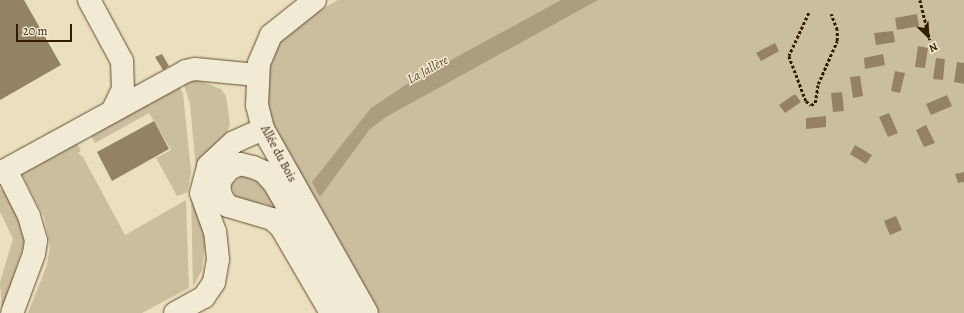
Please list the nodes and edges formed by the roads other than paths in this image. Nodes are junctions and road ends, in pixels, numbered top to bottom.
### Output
1 (89, 0) edge
2 (315, 0) edge
3 (257, 75) junction
4 (112, 112) junction
5 (263, 129) junction
6 (3, 172) edge
7 (12, 313) edge
8 (175, 313) edge
9 (331, 313) edge
10 (349, 313) edge
11 (367, 313) edge

1 - 4 street
2 - 3 street, Allée du Bois
3 - 4 street
3 - 5 street, Allée du Bois
4 - 6 street
5 - 8 street
5 - 11 street, Allée du Bois
6 - 7 street
9 - 10 street

